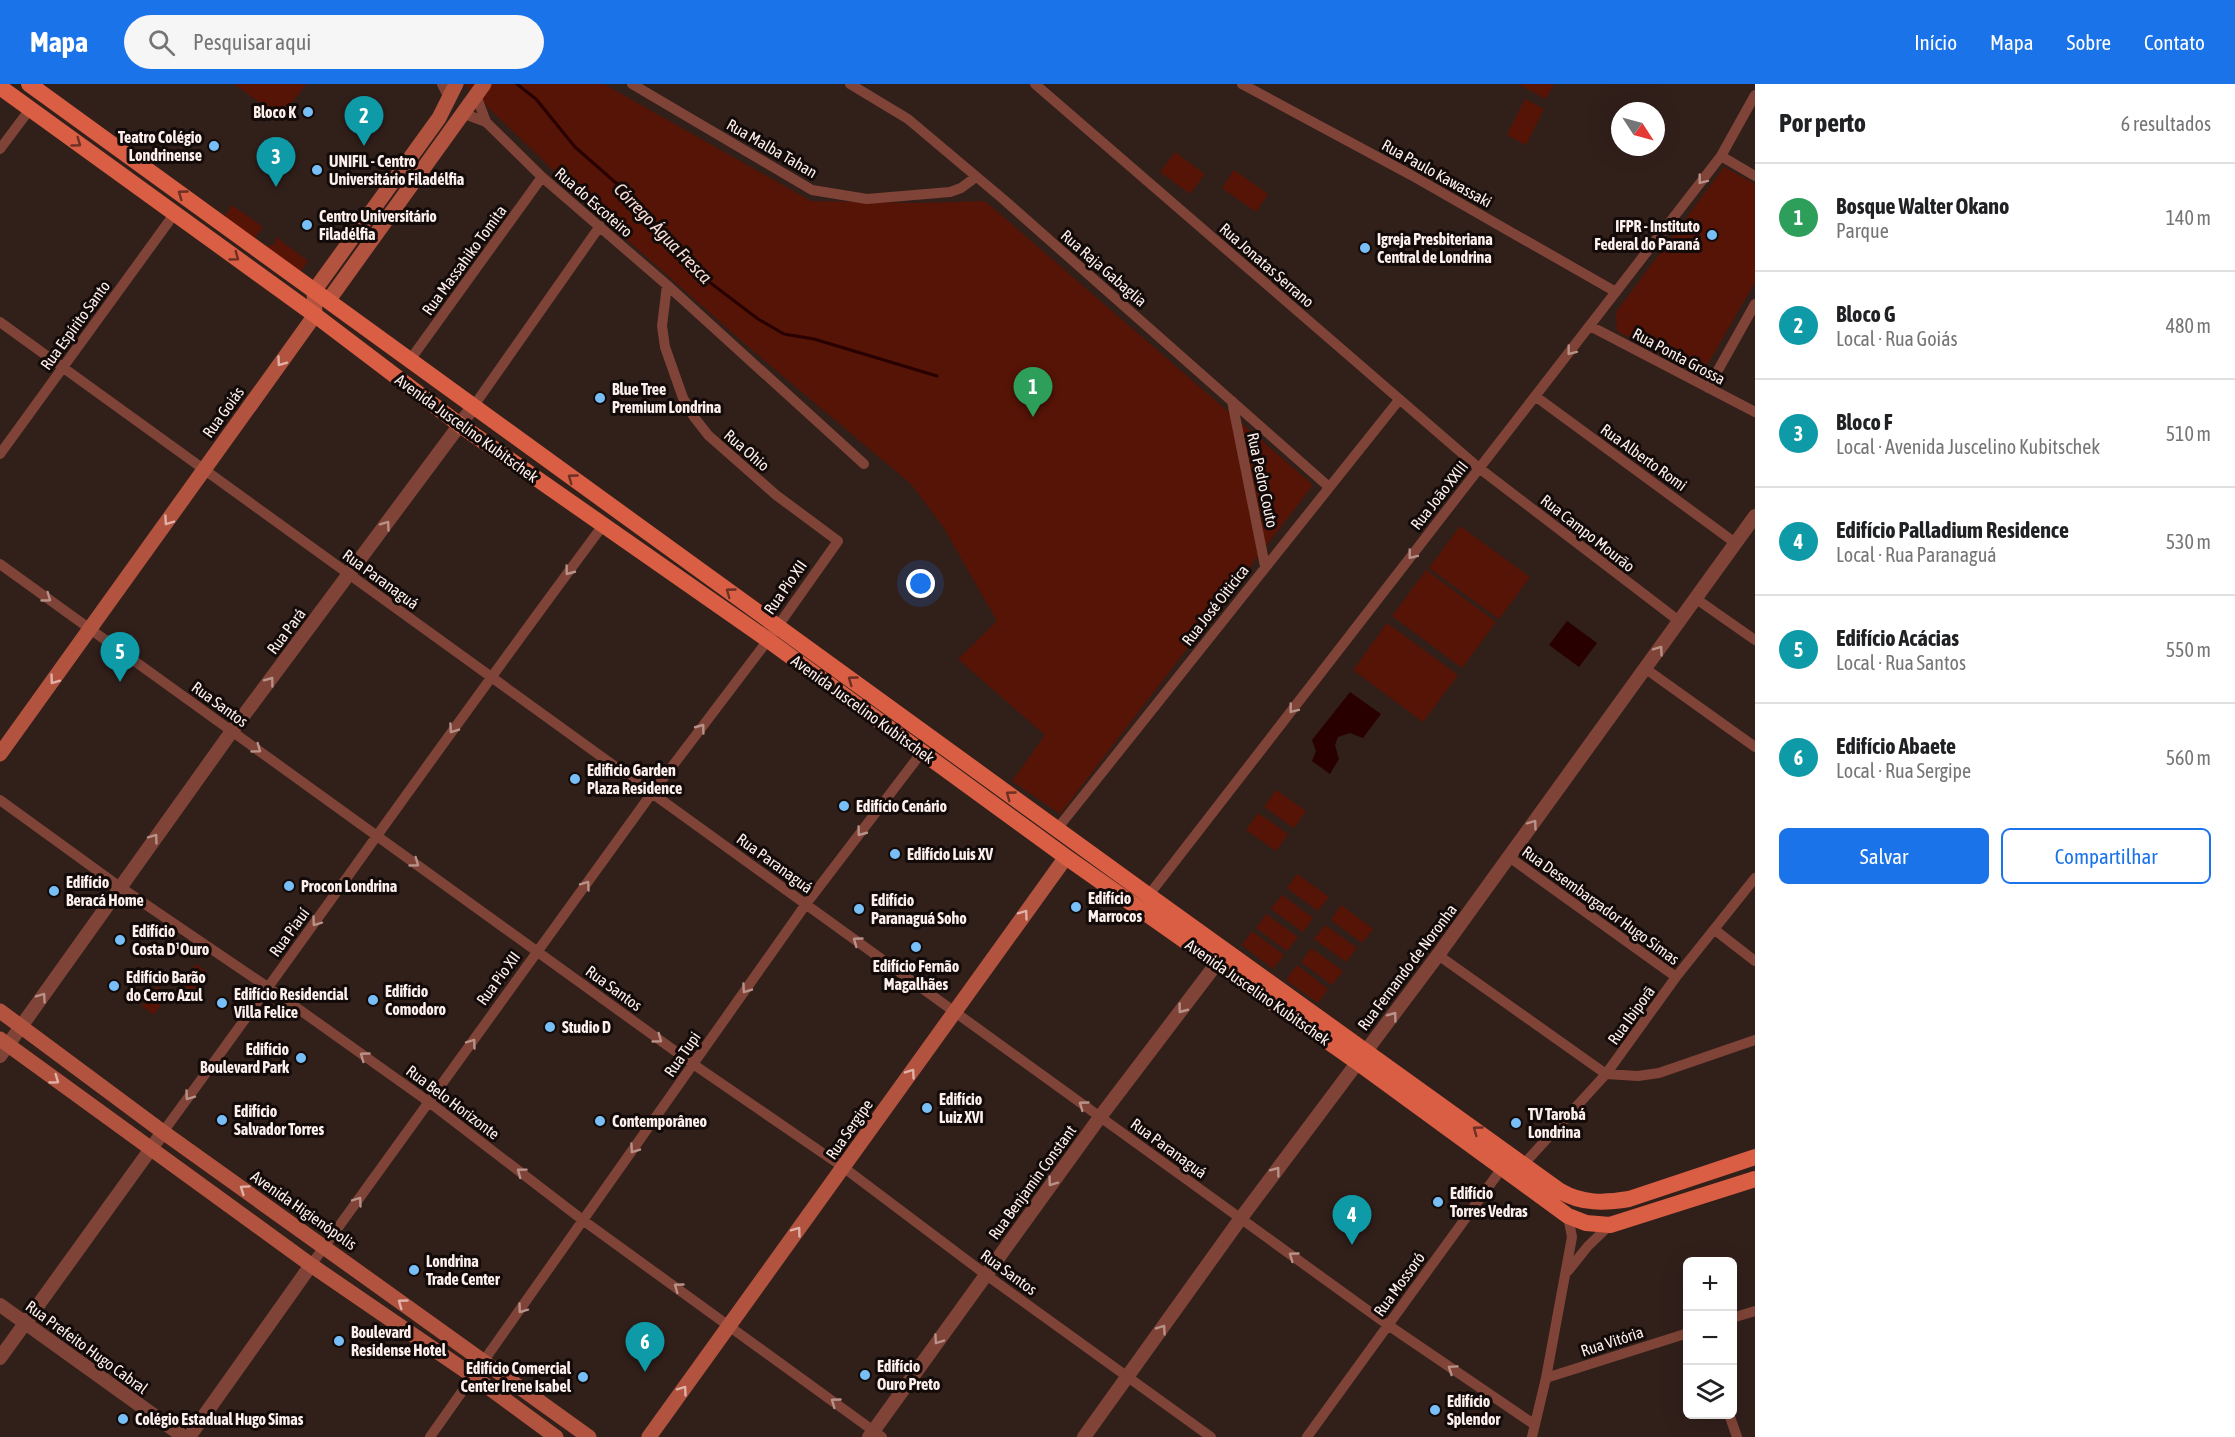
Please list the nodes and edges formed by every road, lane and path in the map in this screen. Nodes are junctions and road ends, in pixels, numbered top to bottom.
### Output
1 (9, 84) edge
2 (632, 84) edge
3 (850, 84) edge
4 (1035, 84) edge
5 (1242, 84) edge
6 (0, 87) edge
7 (40, 87) edge
8 (452, 87) edge
9 (478, 88) edge
10 (1755, 94) edge
11 (30, 109) junction
12 (462, 113) junction
13 (78, 118) junction
14 (439, 118) junction
15 (486, 122) junction
16 (0, 149) edge
17 (1721, 156) junction
18 (1755, 176) edge
19 (542, 177) junction
20 (976, 177) junction
21 (175, 213) junction
22 (600, 226) junction
23 (667, 285) junction
24 (314, 291) junction
25 (1616, 292) junction
26 (328, 301) junction
27 (1755, 304) edge
28 (315, 315) junction
29 (0, 322) edge
30 (1590, 326) junction
31 (410, 360) junction
32 (63, 368) junction
33 (1708, 388) junction
34 (1535, 396) junction
35 (1399, 400) junction
36 (1232, 401) junction
37 (473, 407) junction
38 (1755, 412) edge
39 (460, 425) junction
40 (0, 454) edge
41 (864, 464) dead end
42 (1479, 468) junction
43 (204, 470) junction
44 (1329, 487) junction
45 (1755, 516) edge
46 (604, 524) junction
47 (1750, 531) edge
48 (838, 541) joint
49 (1734, 542) junction
50 (0, 564) edge
51 (1265, 566) junction
52 (702, 572) junction
53 (349, 574) junction
54 (1695, 598) junction
55 (1679, 621) junction
56 (91, 630) junction
57 (772, 633) junction
58 (1755, 640) edge
59 (1646, 669) junction
60 (490, 676) junction
61 (232, 731) junction
62 (1755, 747) edge
63 (922, 752) junction
64 (0, 754) edge
65 (652, 793) junction
66 (0, 800) edge
67 (1062, 833) junction
68 (377, 836) junction
69 (1066, 857) junction
70 (1509, 857) junction
71 (1755, 878) edge
72 (120, 887) junction
73 (1144, 902) junction
74 (806, 904) junction
75 (1715, 930) junction
76 (538, 952) junction
77 (1438, 955) junction
78 (1222, 956) junction
79 (1755, 961) edge
80 (1676, 978) junction
81 (269, 988) junction
82 (0, 1011) edge
83 (954, 1011) junction
84 (22, 1026) junction
85 (1755, 1040) edge
86 (3, 1047) edge
87 (1361, 1056) junction
88 (693, 1064) junction
89 (1606, 1074) junction
90 (429, 1102) junction
91 (1100, 1117) junction
92 (163, 1132) junction
93 (151, 1149) junction
94 (1755, 1157) edge
95 (1524, 1164) junction
96 (843, 1167) junction
97 (1502, 1168) junction
98 (1755, 1179) edge
99 (1524, 1184) junction
100 (1568, 1216) junction
101 (1241, 1218) junction
102 (585, 1221) junction
103 (1610, 1225) junction
104 (324, 1247) junction
105 (311, 1265) junction
106 (985, 1274) junction
107 (1566, 1274) junction
108 (0, 1305) edge
109 (1755, 1311) edge
110 (1737, 1316) edge
111 (25, 1323) junction
112 (730, 1325) junction
113 (1388, 1325) junction
114 (1683, 1335) edge
115 (0, 1358) edge
116 (484, 1361) junction
117 (473, 1376) junction
118 (1128, 1377) junction
119 (1546, 1378) junction
120 (1731, 1419) edge
121 (1535, 1425) junction
122 (875, 1435) edge
123 (186, 1437) edge
124 (430, 1437) edge
125 (556, 1437) edge
126 (589, 1437) edge
127 (649, 1437) edge
128 (1084, 1437) edge
129 (1211, 1437) edge
130 (1307, 1437) edge
131 (1532, 1437) edge
132 (1737, 1437) edge

1 - 7 main road
2 - 20 street, Rua Malba Tahan
3 - 20 street, Rua Raja Gabaglia
4 - 35 street, Rua Jonatas Serrano
5 - 25 street, Rua Paulo Kawassaki
6 - 11 main road, Avenida Juscelino Kubitschek
7 - 13 main road, Avenida Juscelino Kubitschek
8 - 9 main road
8 - 14 main road
9 - 12 main road
9 - 15 street
10 - 17 street, Rua João XXIII
11 - 13 main road
11 - 16 street
11 -> 21 main road, Avenida Juscelino Kubitschek
12 - 14 main road
12 - 15 street, Rua do Escoteiro
12 - 26 main road
24 -> 13 main road, Avenida Juscelino Kubitschek
14 - 24 main road
15 - 19 street, Rua do Escoteiro
17 - 18 street
17 -> 25 street, Rua João XXIII
19 - 22 street, Rua do Escoteiro
19 - 31 street, Rua Massahiko Tomita
20 - 36 street, Rua Raja Gabaglia
21 -> 28 main road, Avenida Juscelino Kubitschek
21 - 32 street, Rua Espírito Santo
22 - 23 street, Rua do Escoteiro
22 - 37 street, Rua Pará
23 - 41 street, Rua do Escoteiro
23 - 48 street, Rua Ohio
24 - 26 main road, Avenida Juscelino Kubitschek
24 - 28 main road
25 - 30 street, Rua João XXIII
26 - 31 main road, Avenida Juscelino Kubitschek
27 - 33 street
28 - 39 main road, Avenida Juscelino Kubitschek
28 -> 43 main road, Rua Goiás
29 - 32 street, Rua Paranaguá
30 - 33 street, Rua Ponta Grossa
30 -> 34 street, Rua João XXIII
31 - 37 main road, Avenida Juscelino Kubitschek
32 - 40 street, Rua Espírito Santo
32 - 43 street, Rua Paranaguá
33 - 38 street, Rua Ponta Grossa
34 - 42 street, Rua João XXIII
34 - 49 street, Rua Alberto Romi
35 - 42 street, Rua Jonatas Serrano
35 - 44 street, Rua José Oiticica
36 - 44 street, Rua Raja Gabaglia
36 - 51 street, Rua Pedro Couto
37 - 39 street, Rua Pará
52 -> 37 main road, Avenida Juscelino Kubitschek
39 - 46 main road, Avenida Juscelino Kubitschek
53 -> 39 street, Rua Pará
42 - 55 street, Rua Campo Mourão
42 -> 73 street, Rua João XXIII
43 - 53 street, Rua Paranaguá
43 -> 56 main road, Rua Goiás
44 - 51 street, Rua José Oiticica
45 - 47 street, Rua Fernando de Noronha
46 - 52 main road
46 - 57 main road, Avenida Juscelino Kubitschek
46 -> 60 street, Rua Piauí
47 - 49 street, Rua Fernando de Noronha
48 - 57 street, Rua Pio XII
49 - 54 street, Rua Fernando de Noronha
50 -> 56 street, Rua Santos
51 - 67 street, Rua José Oiticica
57 -> 52 main road, Avenida Juscelino Kubitschek
53 - 60 street, Rua Paranaguá
61 -> 53 street, Rua Pará
54 - 55 street, Rua Fernando de Noronha
54 - 58 street
59 -> 55 street, Rua Fernando de Noronha
56 - 61 street, Rua Santos
56 -> 64 main road, Rua Goiás
57 - 63 main road, Avenida Juscelino Kubitschek
65 -> 57 street, Rua Pio XII
67 -> 57 main road, Avenida Juscelino Kubitschek
59 - 62 street
70 -> 59 street, Rua Fernando de Noronha
60 - 65 street, Rua Paranaguá
60 -> 68 street, Rua Piauí
61 -> 68 street, Rua Santos
72 -> 61 street, Rua Pará
63 - 69 main road, Avenida Juscelino Kubitschek
63 -> 74 street, Rua Tupi
65 - 74 street, Rua Paranaguá
76 -> 65 street, Rua Pio XII
66 - 72 street, Rua Belo Horizonte
67 - 69 street
67 - 73 main road, Avenida Juscelino Kubitschek
68 -> 76 street, Rua Santos
68 -> 81 street, Rua Piauí
69 - 73 main road, Avenida Juscelino Kubitschek
83 -> 69 main road, Rua Sergipe
70 - 77 street, Rua Fernando de Noronha
70 - 80 street, Rua Desembargador Hugo Simas
71 - 75 street, Rua Ibiporã
72 - 81 street, Rua Belo Horizonte
84 -> 72 street, Rua Pará
73 - 78 main road, Avenida Juscelino Kubitschek
83 -> 74 street, Rua Paranaguá
74 -> 88 street, Rua Tupi
75 - 79 street
75 - 80 street, Rua Ibiporã
76 -> 88 street, Rua Santos
90 -> 76 street, Rua Pio XII
87 -> 77 street, Rua Fernando de Noronha
77 - 89 street
78 - 87 main road, Avenida Juscelino Kubitschek
78 -> 91 street, Rua Benjamin Constant
80 - 89 street, Rua Ibiporã
90 -> 81 street, Rua Belo Horizonte
81 -> 92 street, Rua Piauí
82 - 84 main road, Avenida Higienópolis
91 -> 83 street, Rua Paranaguá
96 -> 83 main road, Rua Sergipe
84 - 86 street, Rua Pará
84 - 92 main road, Avenida Higienópolis
85 - 89 street
86 -> 93 main road
95 -> 87 main road, Avenida Juscelino Kubitschek
87 - 97 main road, Avenida Juscelino Kubitschek
101 -> 87 street, Rua Fernando de Noronha
88 - 96 street, Rua Santos
88 -> 102 street, Rua Tupi
89 - 95 street, Rua Ibiporã
102 -> 90 street, Rua Belo Horizonte
104 -> 90 street, Rua Pio XII
91 - 101 street, Rua Paranaguá
91 -> 106 street, Rua Benjamin Constant
92 - 93 street, Rua Piauí
104 -> 92 main road, Avenida Higienópolis
93 - 105 main road
93 - 111 street, Rua Piauí
94 - 95 main road, Avenida Juscelino Kubitschek
95 - 97 street
95 - 99 main road
96 - 106 street, Rua Santos
112 -> 96 main road, Rua Sergipe
97 - 99 main road, Avenida Juscelino Kubitschek
97 - 113 street, Rua Mossoró
98 - 103 main road, Avenida Juscelino Kubitschek
99 - 100 main road, Avenida Juscelino Kubitschek
100 - 103 main road, Avenida Juscelino Kubitschek
100 - 107 street
113 -> 101 street, Rua Paranaguá
118 -> 101 street, Rua Fernando de Noronha
112 -> 102 street, Rua Belo Horizonte
102 -> 116 street, Rua Tupi
103 - 107 street
104 - 105 street, Rua Pio XII
116 -> 104 main road, Avenida Higienópolis
105 - 117 main road
105 - 123 street, Rua Pio XII
106 - 118 street, Rua Santos
106 -> 122 street, Rua Benjamin Constant
107 - 119 street
108 - 111 street, Rua Prefeito Hugo Cabral
109 - 110 street
111 - 115 street, Rua Piauí
111 - 123 street, Rua Prefeito Hugo Cabral
122 -> 112 street, Rua Belo Horizonte
127 -> 112 main road, Rua Sergipe
121 -> 113 street, Rua Paranaguá
113 - 130 street, Rua Mossoró
114 - 119 street, Rua Vitória
116 - 117 street, Rua Tupi
116 - 126 main road, Avenida Higienópolis
117 - 124 street, Rua Tupi
117 - 125 main road
118 - 128 street, Rua Fernando de Noronha
118 - 129 street, Rua Santos
119 - 121 street
120 - 132 street
121 - 131 street

